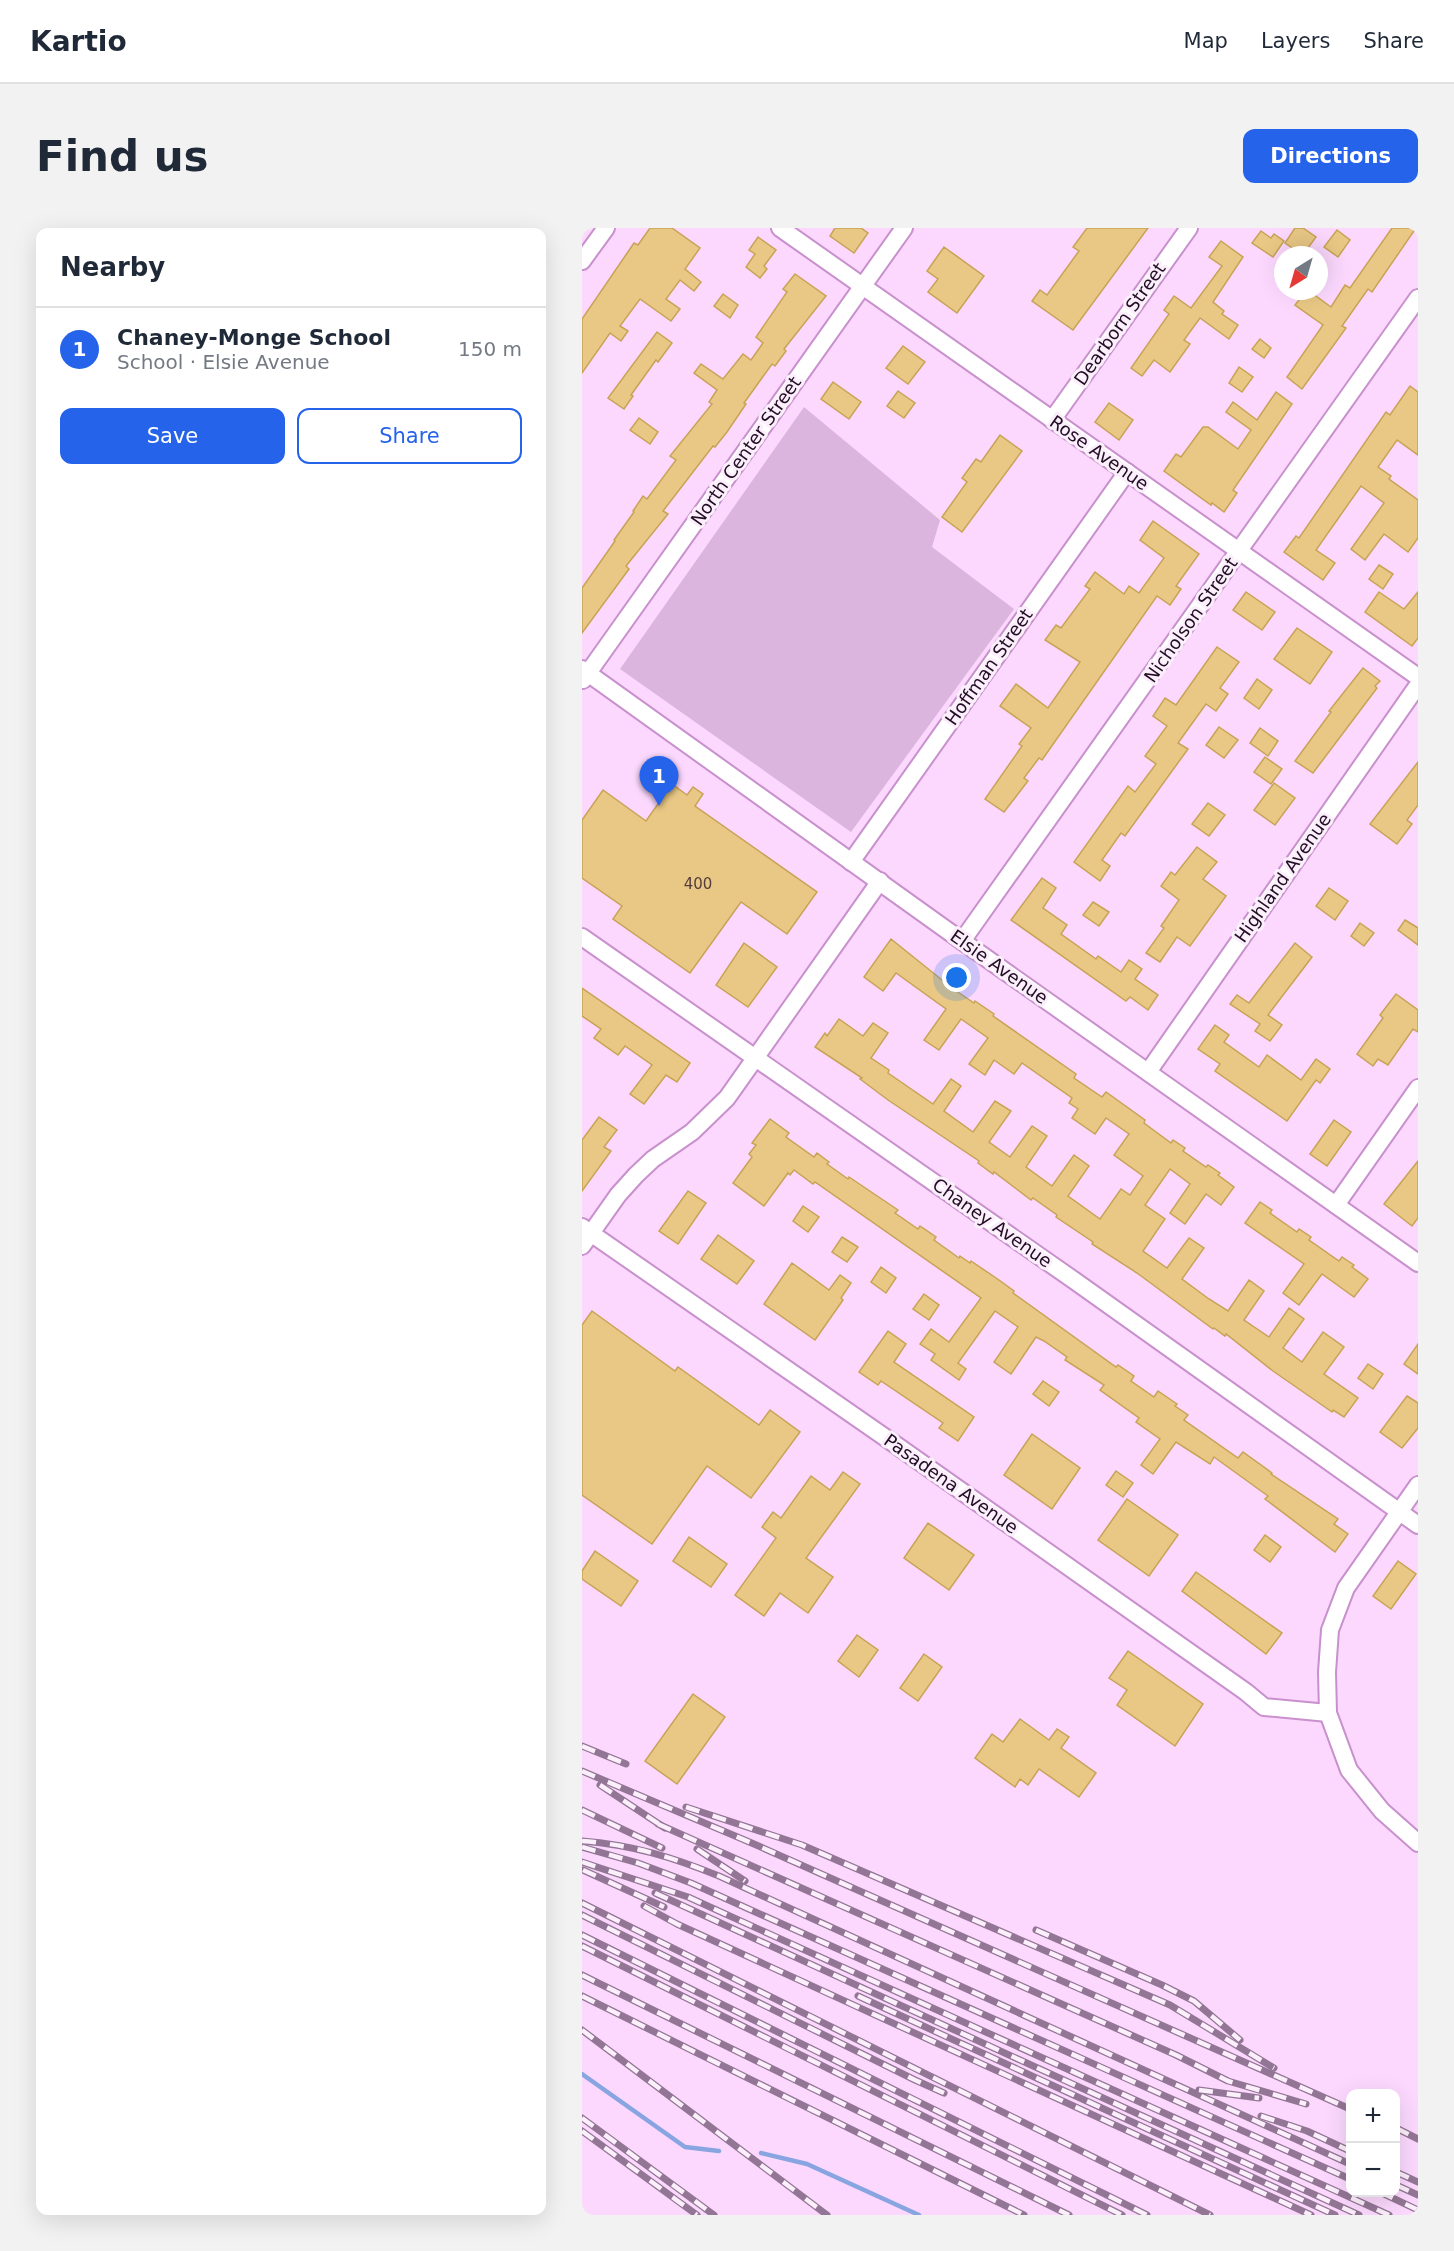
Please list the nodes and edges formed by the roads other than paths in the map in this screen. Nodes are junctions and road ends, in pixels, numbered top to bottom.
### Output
1 (606, 228) edge
2 (780, 228) edge
3 (904, 228) edge
4 (1189, 228) edge
5 (582, 261) edge
6 (863, 286) junction
7 (1418, 298) edge
8 (1052, 420) junction
9 (1127, 472) junction
10 (1239, 553) junction
11 (584, 674) edge
12 (1418, 677) edge
13 (1418, 685) edge
14 (851, 862) junction
15 (879, 881) junction
16 (582, 937) edge
17 (962, 941) junction
18 (756, 1059) junction
19 (1148, 1072) junction
20 (1418, 1088) edge
21 (1336, 1205) junction
22 (585, 1235) edge
23 (1418, 1263) edge
24 (1418, 1485) edge
25 (1399, 1511) junction
26 (1418, 1525) edge
27 (1328, 1713) junction
28 (1418, 1843) edge

1 - 5 street
2 - 6 street, Rose Avenue
3 - 6 street, North Center Street
4 - 8 street, Dearborn Street
6 - 8 street, Rose Avenue
6 - 11 street, North Center Street
7 - 10 street, Nicholson Street
8 - 9 street, Rose Avenue
9 - 10 street, Rose Avenue
9 - 14 street, Hoffman Street
10 - 12 street, Rose Avenue
10 - 17 street, Nicholson Street
11 - 14 street, Elsie Avenue
13 - 19 street, Highland Avenue
14 - 15 street, Elsie Avenue
15 - 17 street, Elsie Avenue
15 - 18 street
16 - 18 street, Chaney Avenue
17 - 19 street, Elsie Avenue
18 - 22 street
18 - 25 street, Chaney Avenue
19 - 21 street, Elsie Avenue
20 - 21 street
21 - 23 street, Elsie Avenue
22 - 27 street, Pasadena Avenue
24 - 25 street
25 - 26 street, Chaney Avenue
25 - 27 street
27 - 28 street

